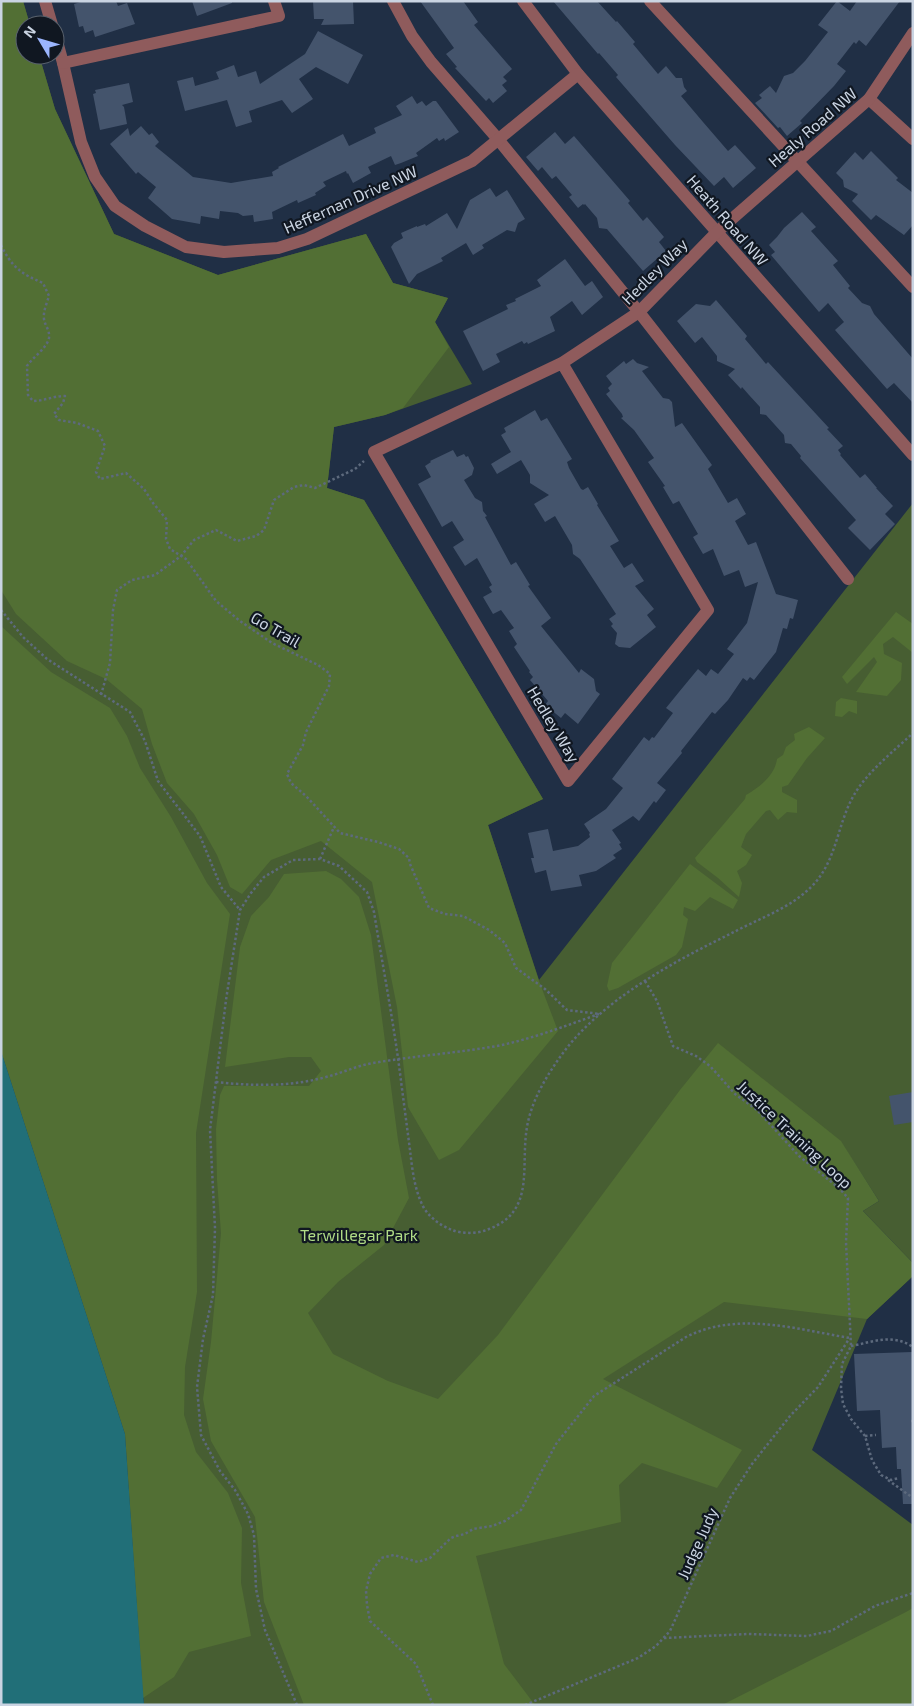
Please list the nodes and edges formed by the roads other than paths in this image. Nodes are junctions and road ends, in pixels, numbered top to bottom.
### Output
1 (45, 1) edge
2 (274, 1) edge
3 (393, 1) edge
4 (523, 1) edge
5 (650, 1) edge
6 (49, 15) edge
7 (913, 33) edge
8 (65, 63) edge
9 (64, 65) edge
10 (578, 74) junction
11 (869, 99) junction
12 (497, 138) junction
13 (913, 140) edge
14 (797, 162) junction
15 (717, 232) junction
16 (913, 287) edge
17 (639, 312) junction
18 (562, 363) junction
19 (913, 455) edge
20 (848, 579) dead end

1 - 6 street
2 - 8 street
3 - 12 street
4 - 10 street, Heath Road NW
5 - 14 street
7 - 11 street, Healy Road NW
9 - 12 street, Heffernan Drive NW
10 - 12 street, Heffernan Drive NW
10 - 15 street, Heath Road NW
11 - 13 street
11 - 14 street, Healy Road NW
12 - 17 street
14 - 15 street, Healy Road NW
14 - 16 street
15 - 17 street, Hedley Way
15 - 19 street, Heath Road NW
17 - 18 street, Hedley Way
17 - 20 street
18 - 18 street, Hedley Way

